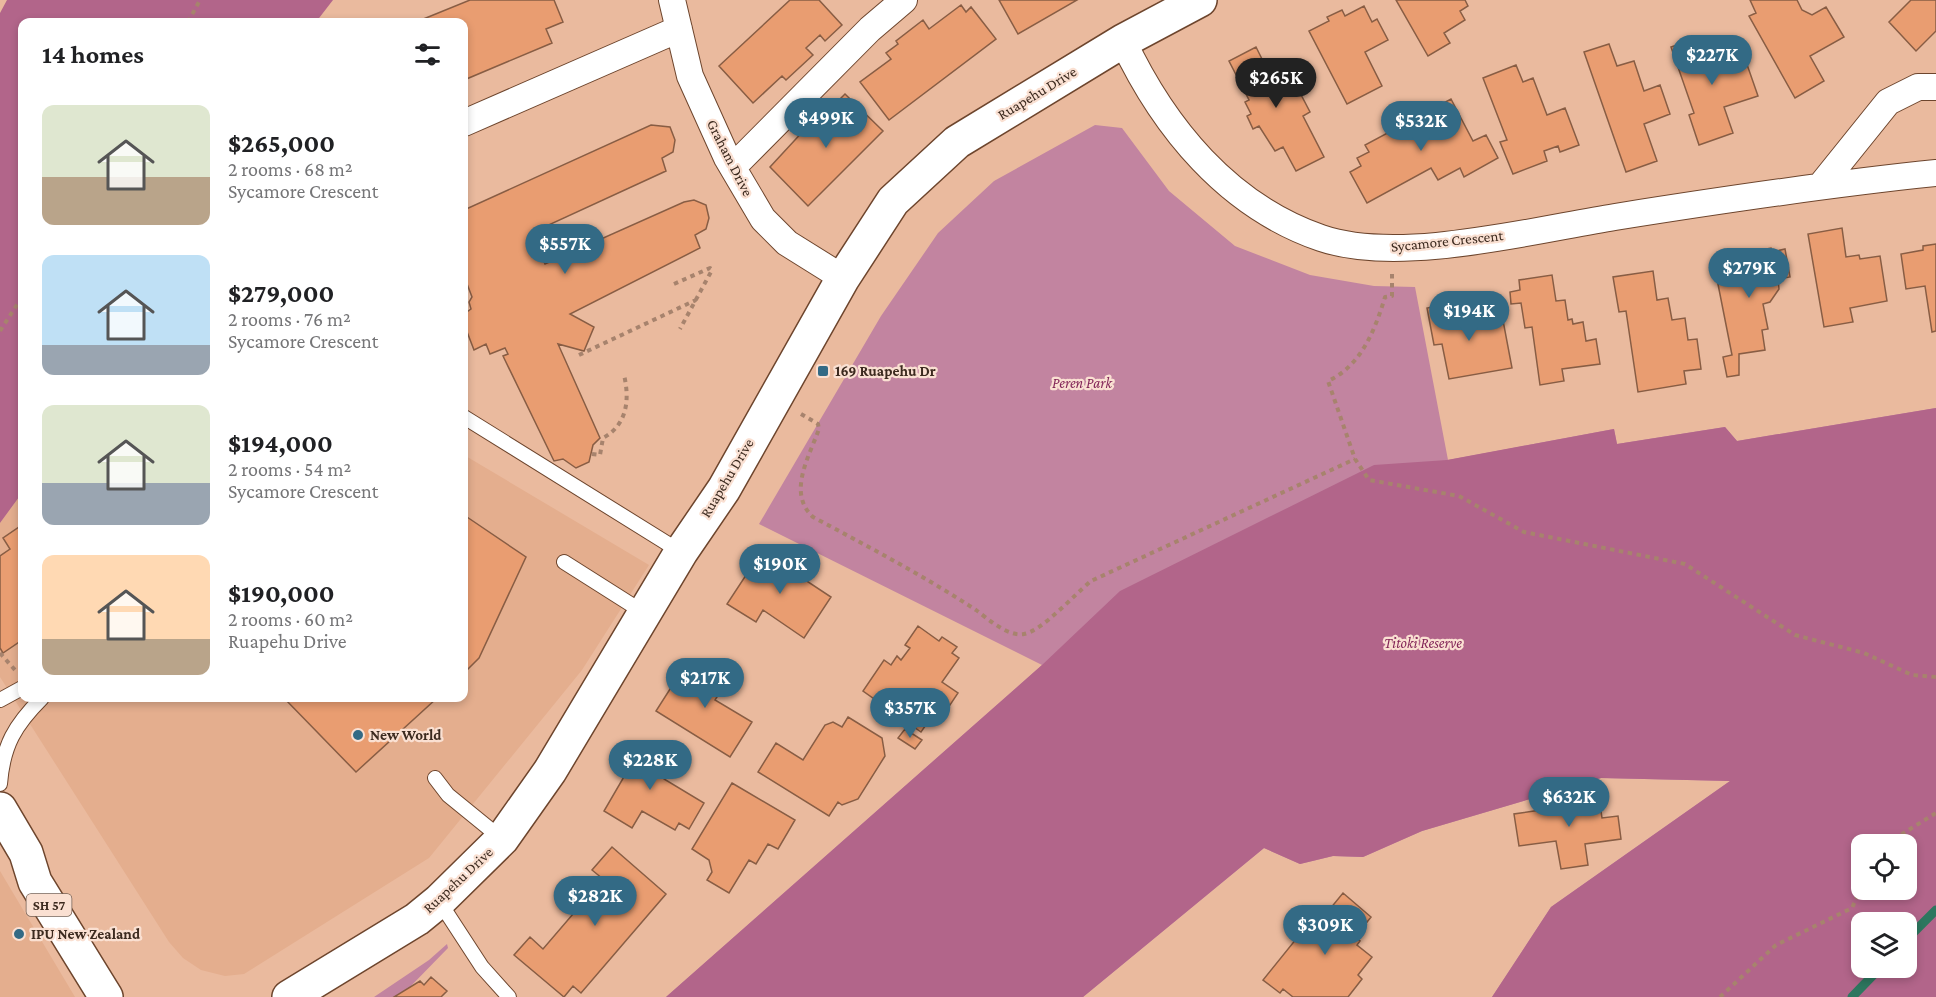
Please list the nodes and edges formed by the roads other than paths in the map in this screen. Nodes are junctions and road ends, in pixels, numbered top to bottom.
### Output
1 (672, 0) edge
2 (904, 0) edge
3 (1200, 0) edge
4 (679, 29) junction
5 (1123, 41) junction
6 (1936, 87) edge
7 (468, 121) edge
8 (733, 167) junction
9 (1936, 173) edge
10 (1822, 184) junction
11 (843, 278) junction
12 (468, 419) edge
13 (681, 552) junction
14 (564, 562) dead end
15 (646, 614) junction
16 (18, 685) edge
17 (0, 700) edge
18 (38, 702) edge
19 (435, 778) dead end
20 (1, 800) edge
21 (502, 839) junction
22 (439, 901) junction
23 (106, 997) edge
24 (289, 997) edge
25 (509, 997) edge

1 - 4 street, Graham Drive
2 - 8 street
3 - 5 main road, Ruapehu Drive
4 - 7 street
4 - 8 street, Graham Drive
5 - 10 street, Sycamore Crescent
5 - 11 main road, Ruapehu Drive
6 - 10 street
8 - 11 street, Graham Drive
9 - 10 street, Sycamore Crescent
11 - 13 main road, Ruapehu Drive
12 - 13 lane
13 - 15 main road, Ruapehu Drive
14 - 15 lane
15 - 21 main road, Ruapehu Drive
16 - 17 lane
18 - 20 lane
19 - 21 lane
20 - 23 main road, SH 57
21 - 22 main road, Ruapehu Drive
22 - 24 main road, Ruapehu Drive
22 - 25 lane

